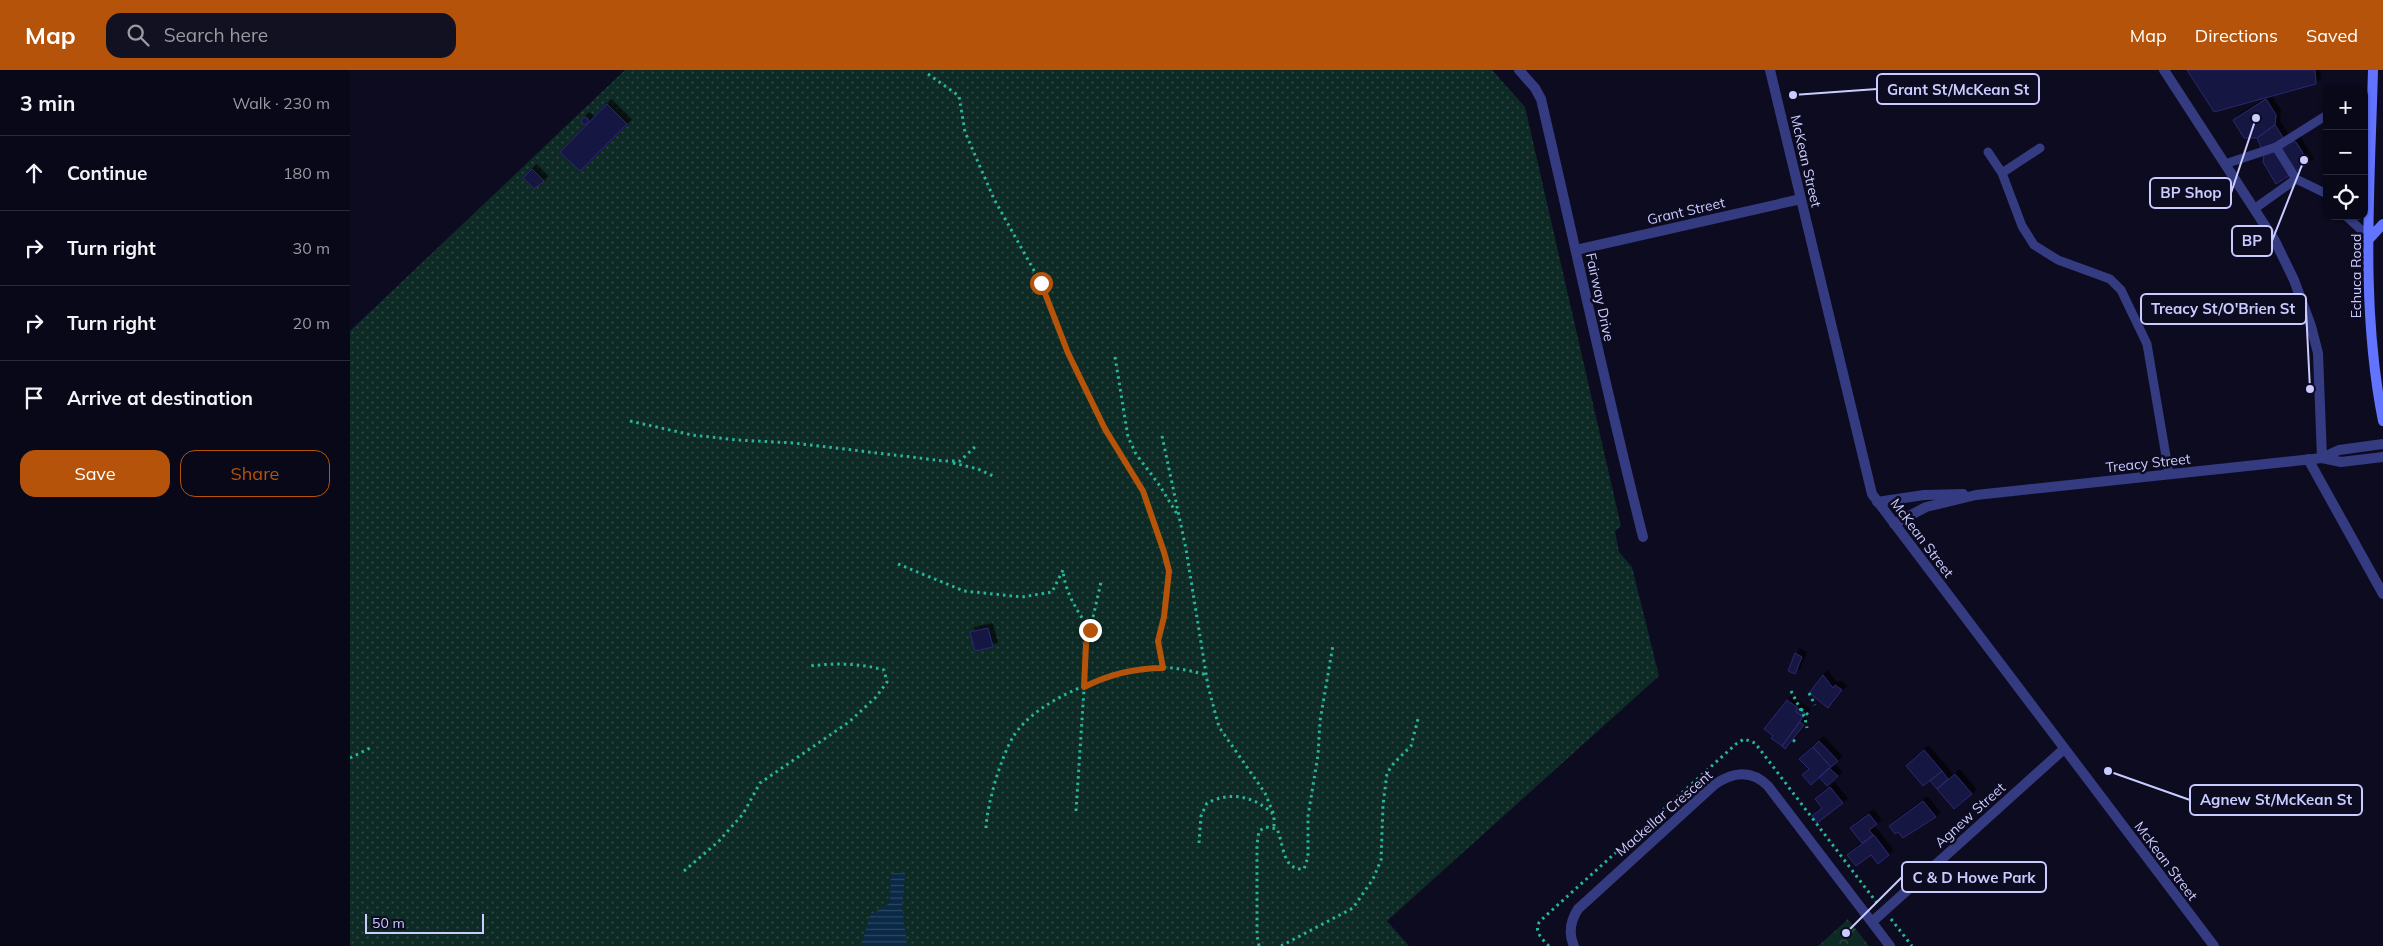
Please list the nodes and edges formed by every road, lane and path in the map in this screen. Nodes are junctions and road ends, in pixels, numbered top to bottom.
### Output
1 (1519, 70) edge
2 (1770, 70) edge
3 (2164, 70) edge
4 (928, 74) dead end
5 (2372, 75) edge
6 (2323, 118) edge
7 (2276, 147) junction
8 (2040, 148) dead end
9 (1988, 152) dead end
10 (2225, 164) junction
11 (2002, 173) junction
12 (2296, 179) junction
13 (2323, 192) edge
14 (1801, 199) junction
15 (2254, 209) junction
16 (2350, 220) edge
17 (2383, 224) edge
18 (2370, 238) junction
19 (1576, 250) junction
20 (1115, 357) dead end
21 (630, 421) dead end
22 (2383, 421) edge
23 (1162, 436) dead end
24 (2383, 444) edge
25 (977, 445) dead end
26 (2383, 457) edge
27 (2322, 458) junction
28 (2308, 459) junction
29 (944, 461) junction
30 (2169, 474) junction
31 (995, 477) dead end
32 (1976, 495) junction
33 (1877, 502) junction
34 (1179, 517) junction
35 (1894, 524) junction
36 (1643, 537) dead end
37 (898, 564) dead end
38 (1101, 582) dead end
39 (2383, 594) edge
40 (1090, 630) junction
41 (1333, 645) dead end
42 (810, 666) dead end
43 (1163, 668) junction
44 (1206, 675) junction
45 (1084, 687) junction
46 (1790, 691) dead end
47 (1809, 693) dead end
48 (1815, 705) dead end
49 (1798, 707) junction
50 (1811, 717) dead end
51 (1418, 719) dead end
52 (1806, 722) junction
53 (1802, 724) dead end
54 (1807, 728) dead end
55 (370, 748) dead end
56 (2064, 749) junction
57 (350, 758) edge
58 (1076, 811) dead end
59 (1274, 815) junction
60 (986, 828) dead end
61 (1274, 829) junction
62 (1199, 843) dead end
63 (684, 872) dead end
64 (1884, 911) junction
65 (1872, 922) junction
66 (1259, 946) edge
67 (1281, 946) edge
68 (1549, 946) edge
69 (1574, 946) edge
70 (1890, 946) edge
71 (1912, 946) edge
72 (2214, 946) edge

1 - 19 street, Fairway Drive
2 - 14 street, McKean Street
3 - 10 street
4 - 43 path
5 - 18 main road, Echuca Road
6 - 7 lane
7 - 10 lane
7 - 12 lane
8 - 11 lane
9 - 11 lane
10 - 15 street
11 - 30 lane
12 - 13 lane
12 - 15 lane
14 - 19 street, Grant Street
14 - 33 street, McKean Street
15 - 27 street
16 - 18 lane
17 - 18 main road
18 - 22 main road, Echuca Road
19 - 36 street, Fairway Drive
20 - 34 path
21 - 29 path
23 - 34 path
24 - 27 street, Treacy Street
25 - 29 path
26 - 27 street, Treacy Street
27 - 28 street, Treacy Street
28 - 30 street, Treacy Street
28 - 39 street
29 - 31 path
30 - 32 street, Treacy Street
32 - 33 street, Treacy Street
32 - 35 street, Treacy Street
33 - 35 street, McKean Street
34 - 44 path
35 - 56 street, McKean Street
37 - 40 path
38 - 40 path
40 - 45 path
41 - 61 path
42 - 63 path
43 - 44 path
43 - 45 path
44 - 59 path
45 - 58 path
45 - 60 path
46 - 49 path
47 - 48 path
49 - 50 path
49 - 52 path
51 - 67 path
52 - 53 path
52 - 54 path
55 - 57 path
56 - 64 street, Agnew Street
56 - 72 street, McKean Street
59 - 61 path
59 - 62 path
61 - 66 path
64 - 65 street, Agnew Street
64 - 68 path
64 - 71 path
65 - 69 street, Mackellar Crescent
65 - 70 street, Mackellar Crescent

